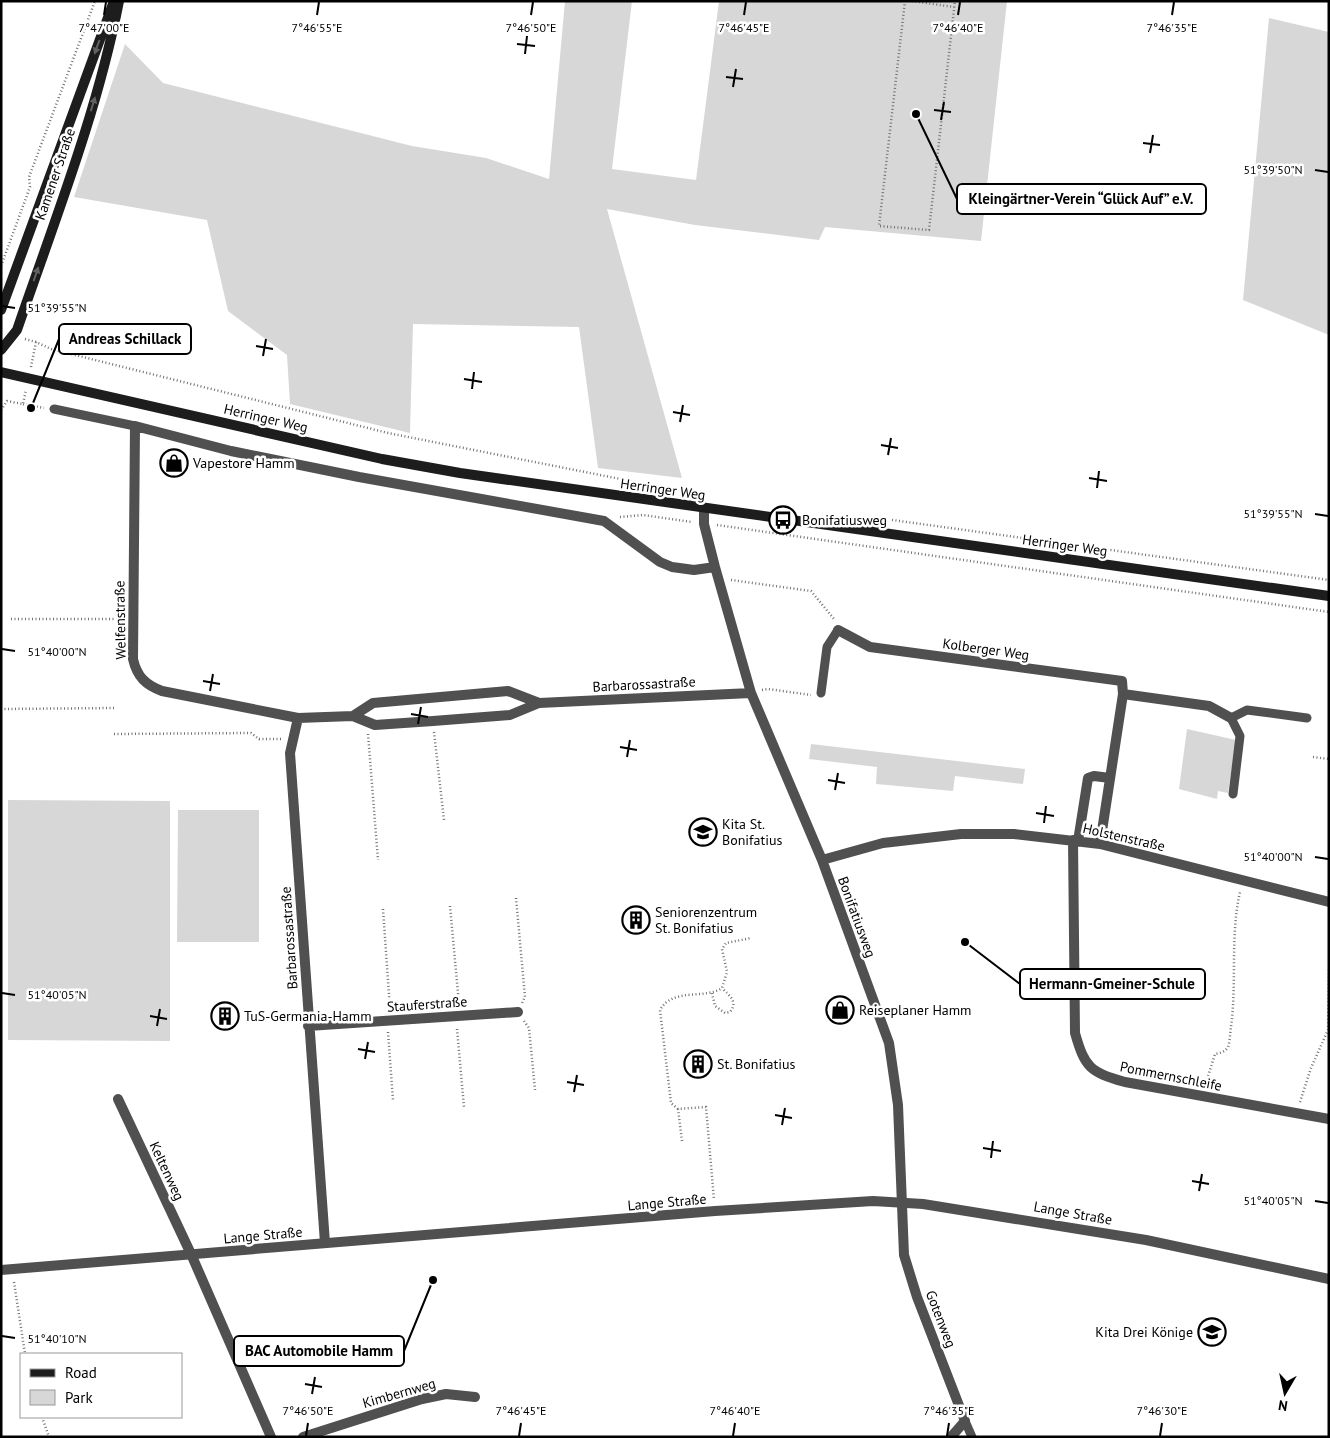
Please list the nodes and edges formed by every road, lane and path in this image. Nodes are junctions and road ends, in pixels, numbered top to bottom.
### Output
1 (94, 1) edge
2 (114, 1) edge
3 (119, 1) edge
4 (905, 1) edge
5 (912, 1) edge
6 (955, 1) edge
7 (954, 7) junction
8 (1, 266) edge
9 (1, 310) edge
10 (36, 342) dead end
11 (1, 350) edge
12 (1, 372) edge
13 (23, 404) dead end
14 (54, 409) joint
15 (135, 426) junction
16 (677, 490) dead end
17 (704, 509) junction
18 (892, 520) dead end
19 (604, 521) junction
20 (704, 524) junction
21 (714, 567) junction
22 (718, 578) junction
23 (1329, 580) edge
24 (1329, 596) edge
25 (1329, 612) edge
26 (11, 619) dead end
27 (133, 619) junction
28 (838, 630) junction
29 (751, 693) junction
30 (821, 693) joint
31 (1123, 694) junction
32 (539, 703) junction
33 (114, 708) dead end
34 (1, 709) edge
35 (354, 716) junction
36 (298, 718) junction
37 (1231, 718) junction
38 (1307, 718) dead end
39 (433, 721) junction
40 (367, 722) junction
41 (114, 734) dead end
42 (292, 739) junction
43 (1313, 757) dead end
44 (1329, 759) edge
45 (1110, 778) junction
46 (1233, 794) dead end
47 (444, 820) dead end
48 (1075, 840) junction
49 (1100, 844) junction
50 (378, 860) dead end
51 (822, 860) junction
52 (1242, 881) junction
53 (516, 898) dead end
54 (1329, 902) edge
55 (450, 906) dead end
56 (383, 909) dead end
57 (751, 938) dead end
58 (1329, 970) edge
59 (722, 988) junction
60 (712, 993) junction
61 (518, 1012) junction
62 (458, 1015) junction
63 (389, 1020) junction
64 (308, 1026) junction
65 (535, 1090) dead end
66 (1202, 1096) junction
67 (118, 1099) dead end
68 (393, 1100) dead end
69 (464, 1107) dead end
70 (678, 1109) junction
71 (1296, 1114) junction
72 (1329, 1119) edge
73 (682, 1141) dead end
74 (902, 1202) junction
75 (715, 1212) junction
76 (325, 1242) junction
77 (191, 1254) junction
78 (7, 1269) edge
79 (1329, 1279) edge
80 (26, 1353) edge
81 (475, 1397) dead end
82 (42, 1418) edge
83 (965, 1421) junction
84 (48, 1437) edge
85 (271, 1437) edge
86 (303, 1437) edge
87 (951, 1437) edge
88 (972, 1437) edge

1 - 8 path
2 -> 9 main road, Kamener Straße
11 -> 3 main road, Kamener Straße
4 - 7 path
5 - 7 path
6 - 7 path
10 - 16 path
12 - 17 main road, Herringer Weg
13 - 14 path
14 - 15 lane
15 - 19 street
15 - 27 street, Welfenstraße
17 - 20 street, Bonifatiusweg
17 - 24 main road, Herringer Weg
18 - 23 path
19 - 20 path
19 - 21 street
20 - 21 street, Bonifatiusweg
20 - 25 path
21 - 22 street, Bonifatiusweg
22 - 28 path
22 - 29 street, Bonifatiusweg
26 - 27 path
27 - 36 street, Welfenstraße
28 - 30 lane
28 - 31 street, Kolberger Weg
29 - 30 path
29 - 32 street, Barbarossastraße
29 - 51 street, Bonifatiusweg
31 - 37 street
31 - 45 street
32 - 35 street, Barbarossastraße
32 - 39 street, Barbarossastraße
33 - 34 path
35 - 36 street, Barbarossastraße
35 - 40 street, Barbarossastraße
36 - 42 street, Barbarossastraße
37 - 38 lane
37 - 46 lane
39 - 40 street, Barbarossastraße
39 - 47 path
40 - 50 path
41 - 42 path
42 - 64 street, Barbarossastraße
43 - 44 path
45 - 48 street
45 - 49 street
48 - 49 street, Holstenstraße
48 - 51 street, Holstenstraße
48 - 66 street, Pommernschleife
49 - 52 street, Holstenstraße
51 - 74 street, Bonifatiusweg
52 - 54 street, Holstenstraße
52 - 66 path
53 - 61 path
55 - 62 path
56 - 63 path
57 - 59 path
58 - 71 path
59 - 60 path
59 - 60 path
60 - 70 path
61 - 62 street, Stauferstraße
61 - 65 path
62 - 63 street, Stauferstraße
62 - 69 path
63 - 64 street, Stauferstraße
63 - 68 path
64 - 76 street, Barbarossastraße
66 - 71 street, Pommernschleife
67 - 77 street, Keltenweg
70 - 73 path
70 - 75 path
71 - 72 street, Pommernschleife
74 - 75 street, Lange Straße
74 - 79 street, Lange Straße
74 - 83 street, Gotenweg
75 - 76 street, Lange Straße
76 - 77 street, Lange Straße
77 - 78 street, Lange Straße
77 - 85 street, Keltenweg
78 - 80 path
81 - 86 street, Kimbernweg
82 - 84 path
83 - 87 street
83 - 88 lane

